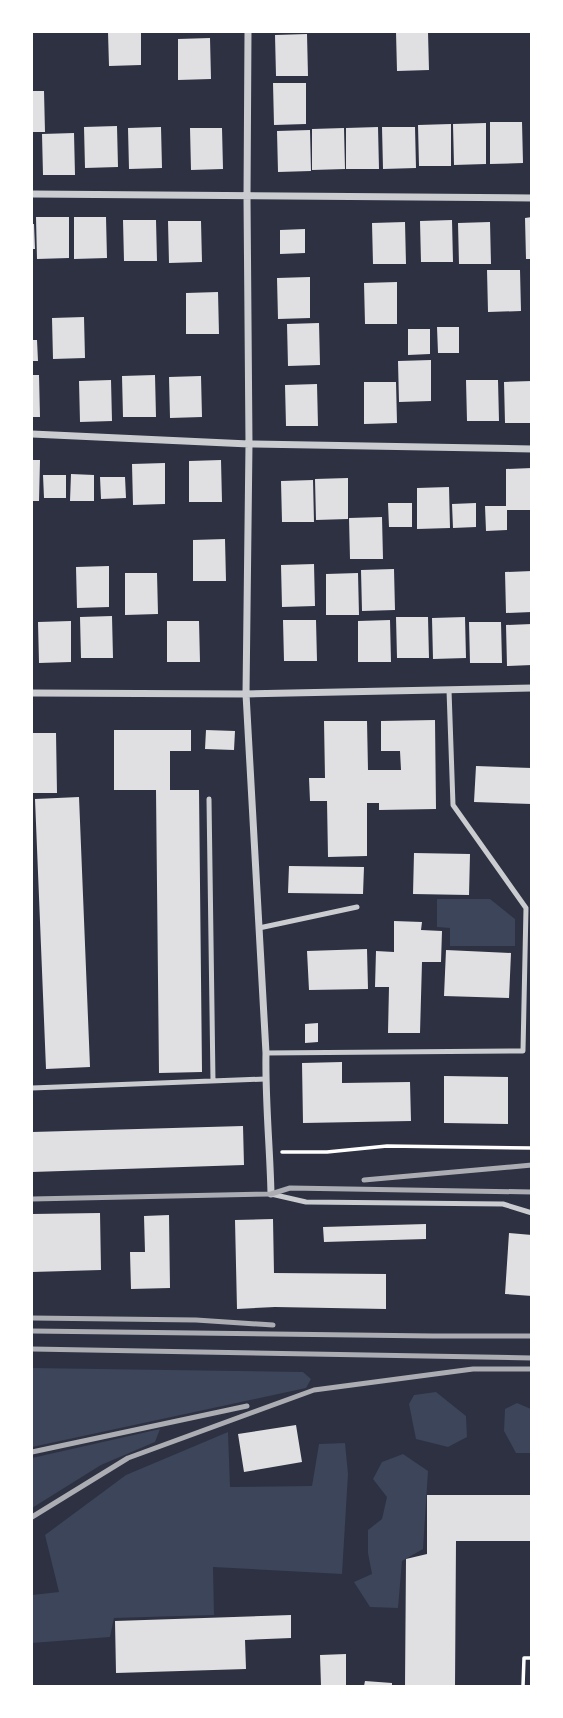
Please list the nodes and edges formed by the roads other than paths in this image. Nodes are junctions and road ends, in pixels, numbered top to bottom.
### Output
1 (248, 32) edge
2 (32, 194) edge
3 (247, 197) junction
4 (531, 198) edge
5 (32, 434) edge
6 (249, 444) junction
7 (531, 449) edge
8 (531, 688) edge
9 (449, 690) junction
10 (32, 693) edge
11 (246, 694) junction
12 (209, 799) dead end
13 (357, 907) dead end
14 (259, 928) junction
15 (266, 1052) junction
16 (265, 1079) junction
17 (213, 1081) junction
18 (32, 1088) edge
19 (271, 1194) joint
20 (531, 1213) edge

1 - 3 street
2 - 3 street
3 - 4 street
3 - 6 street
5 - 6 street
6 - 7 street
6 - 11 street
8 - 9 street
9 - 11 street
9 - 15 lane
10 - 11 street
11 - 14 street
12 - 17 lane
13 - 14 lane
14 - 15 street
15 - 16 street
16 - 17 lane
16 - 19 street
17 - 18 lane
19 - 20 lane

